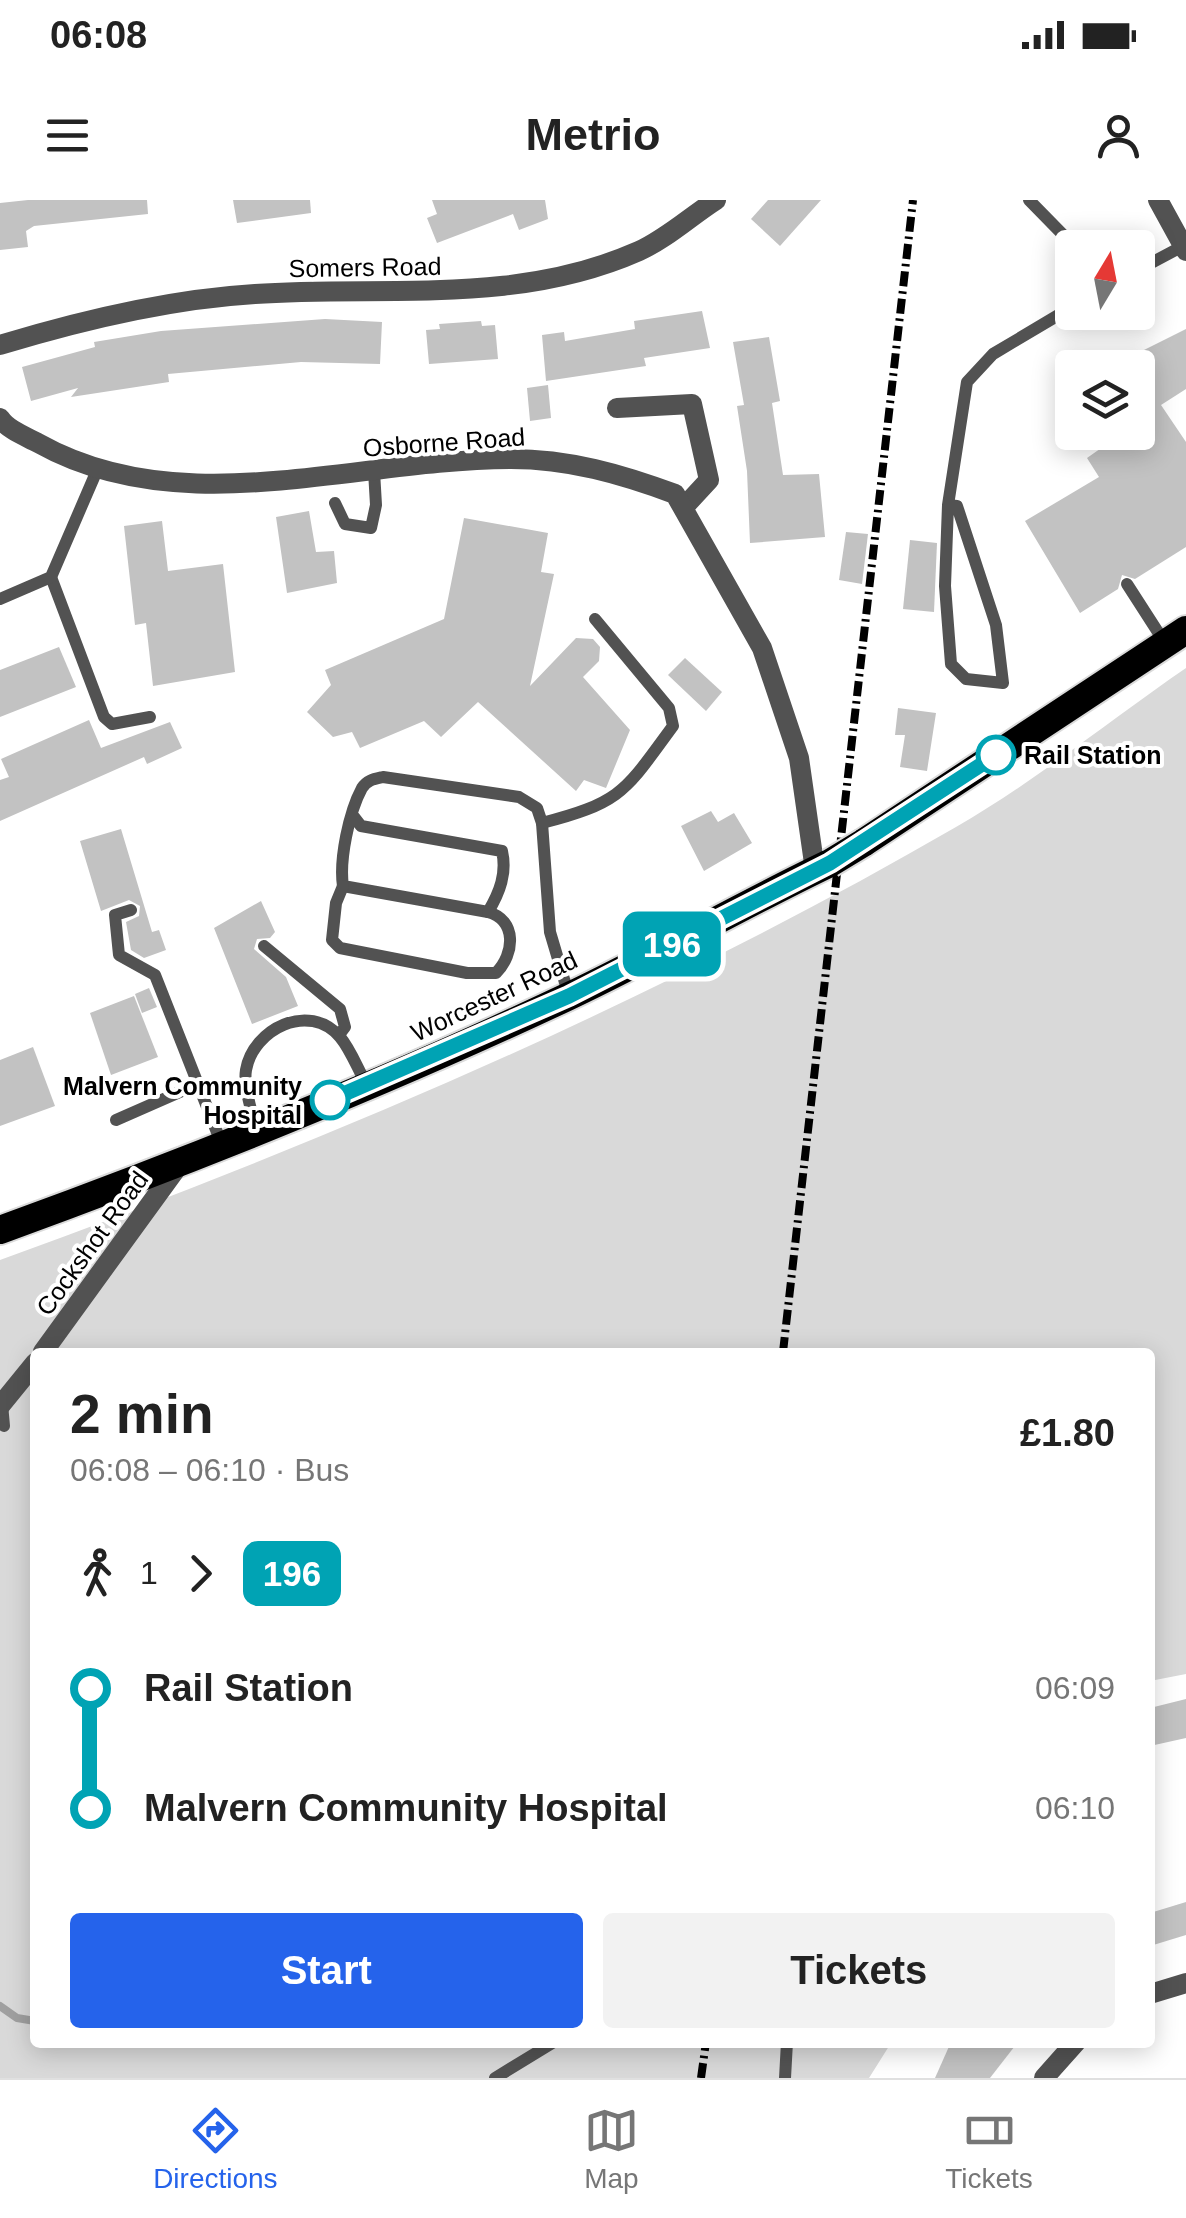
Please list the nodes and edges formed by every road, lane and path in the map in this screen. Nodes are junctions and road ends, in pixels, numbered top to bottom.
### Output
1 (716, 200) edge
2 (1030, 200) edge
3 (1158, 200) edge
4 (1059, 230) edge
5 (1184, 248) edge
6 (1155, 262) edge
7 (1055, 317) edge
8 (0, 345) edge
9 (617, 408) dead end
10 (0, 418) edge
11 (98, 468) junction
12 (374, 471) junction
13 (334, 503) dead end
14 (948, 505) junction
15 (684, 507) junction
16 (51, 577) junction
17 (1127, 584) dead end
18 (0, 600) edge
19 (595, 619) dead end
20 (1175, 637) edge
21 (150, 717) dead end
22 (354, 818) junction
23 (542, 823) junction
24 (823, 866) junction
25 (343, 886) junction
26 (132, 910) dead end
27 (488, 912) junction
28 (264, 946) dead end
29 (569, 996) junction
30 (339, 1035) junction
31 (198, 1084) junction
32 (367, 1085) junction
33 (116, 1120) dead end
34 (256, 1131) junction
35 (222, 1145) junction
36 (181, 1162) junction
37 (0, 1230) edge
38 (46, 1348) edge
39 (30, 1370) edge
40 (2, 1412) edge
41 (1186, 1984) edge
42 (1155, 1993) edge
43 (544, 2048) edge
44 (786, 2048) edge
45 (1071, 2048) edge
46 (495, 2078) edge
47 (784, 2078) edge
48 (1044, 2078) edge

1 - 8 street, Somers Road
2 - 4 lane
3 - 5 street
5 - 6 lane
7 - 14 lane
9 - 15 street
10 - 11 street, Osborne Road
11 - 12 street, Osborne Road
11 - 16 lane
12 - 13 lane
12 - 15 street, Osborne Road
14 - 14 lane
15 - 24 street
16 - 18 lane
16 - 21 lane
17 - 20 lane
19 - 23 lane
20 - 24 highway, Worcester Road, bridge
22 - 23 lane
22 - 25 lane
22 - 27 lane
23 - 29 lane
24 - 29 highway, Worcester Road
25 - 27 lane
25 - 27 lane
26 - 31 lane
28 - 30 lane
29 - 32 highway, Worcester Road
30 - 32 lane
30 - 34 lane
31 - 33 lane
31 - 35 lane
32 - 34 highway, Worcester Road
34 - 35 highway, Worcester Road
35 - 36 highway, Worcester Road
36 - 37 highway, Worcester Road
36 - 38 street, Cockshot Road
39 - 40 street
41 - 42 street
43 - 46 lane
44 - 47 lane
45 - 48 street

